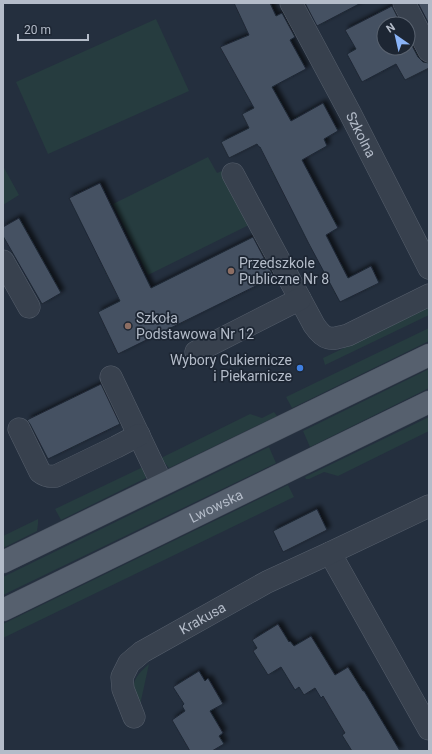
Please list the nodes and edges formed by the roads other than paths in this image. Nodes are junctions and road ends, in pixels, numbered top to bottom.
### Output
1 (291, 3) edge
2 (404, 3) edge
3 (429, 51) edge
4 (233, 174) dead end
5 (3, 260) edge
6 (429, 268) edge
7 (429, 295) edge
8 (300, 299) junction
9 (29, 307) dead end
10 (196, 352) dead end
11 (429, 355) edge
12 (111, 377) dead end
13 (429, 402) edge
14 (19, 430) dead end
15 (139, 435) junction
16 (162, 484) junction
17 (429, 506) edge
18 (330, 553) junction
19 (3, 562) edge
20 (3, 610) edge
21 (134, 717) dead end
22 (429, 729) edge

1 - 6 street, Szkolna
2 - 3 street
4 - 8 street
5 - 9 street
7 - 8 street
8 - 10 street
11 - 16 main road
12 - 15 street
13 - 20 main road, Lwowska
14 - 15 street
15 - 16 street
16 - 19 main road
17 - 18 street, Krakusa
18 - 21 street, Krakusa
18 - 22 street

